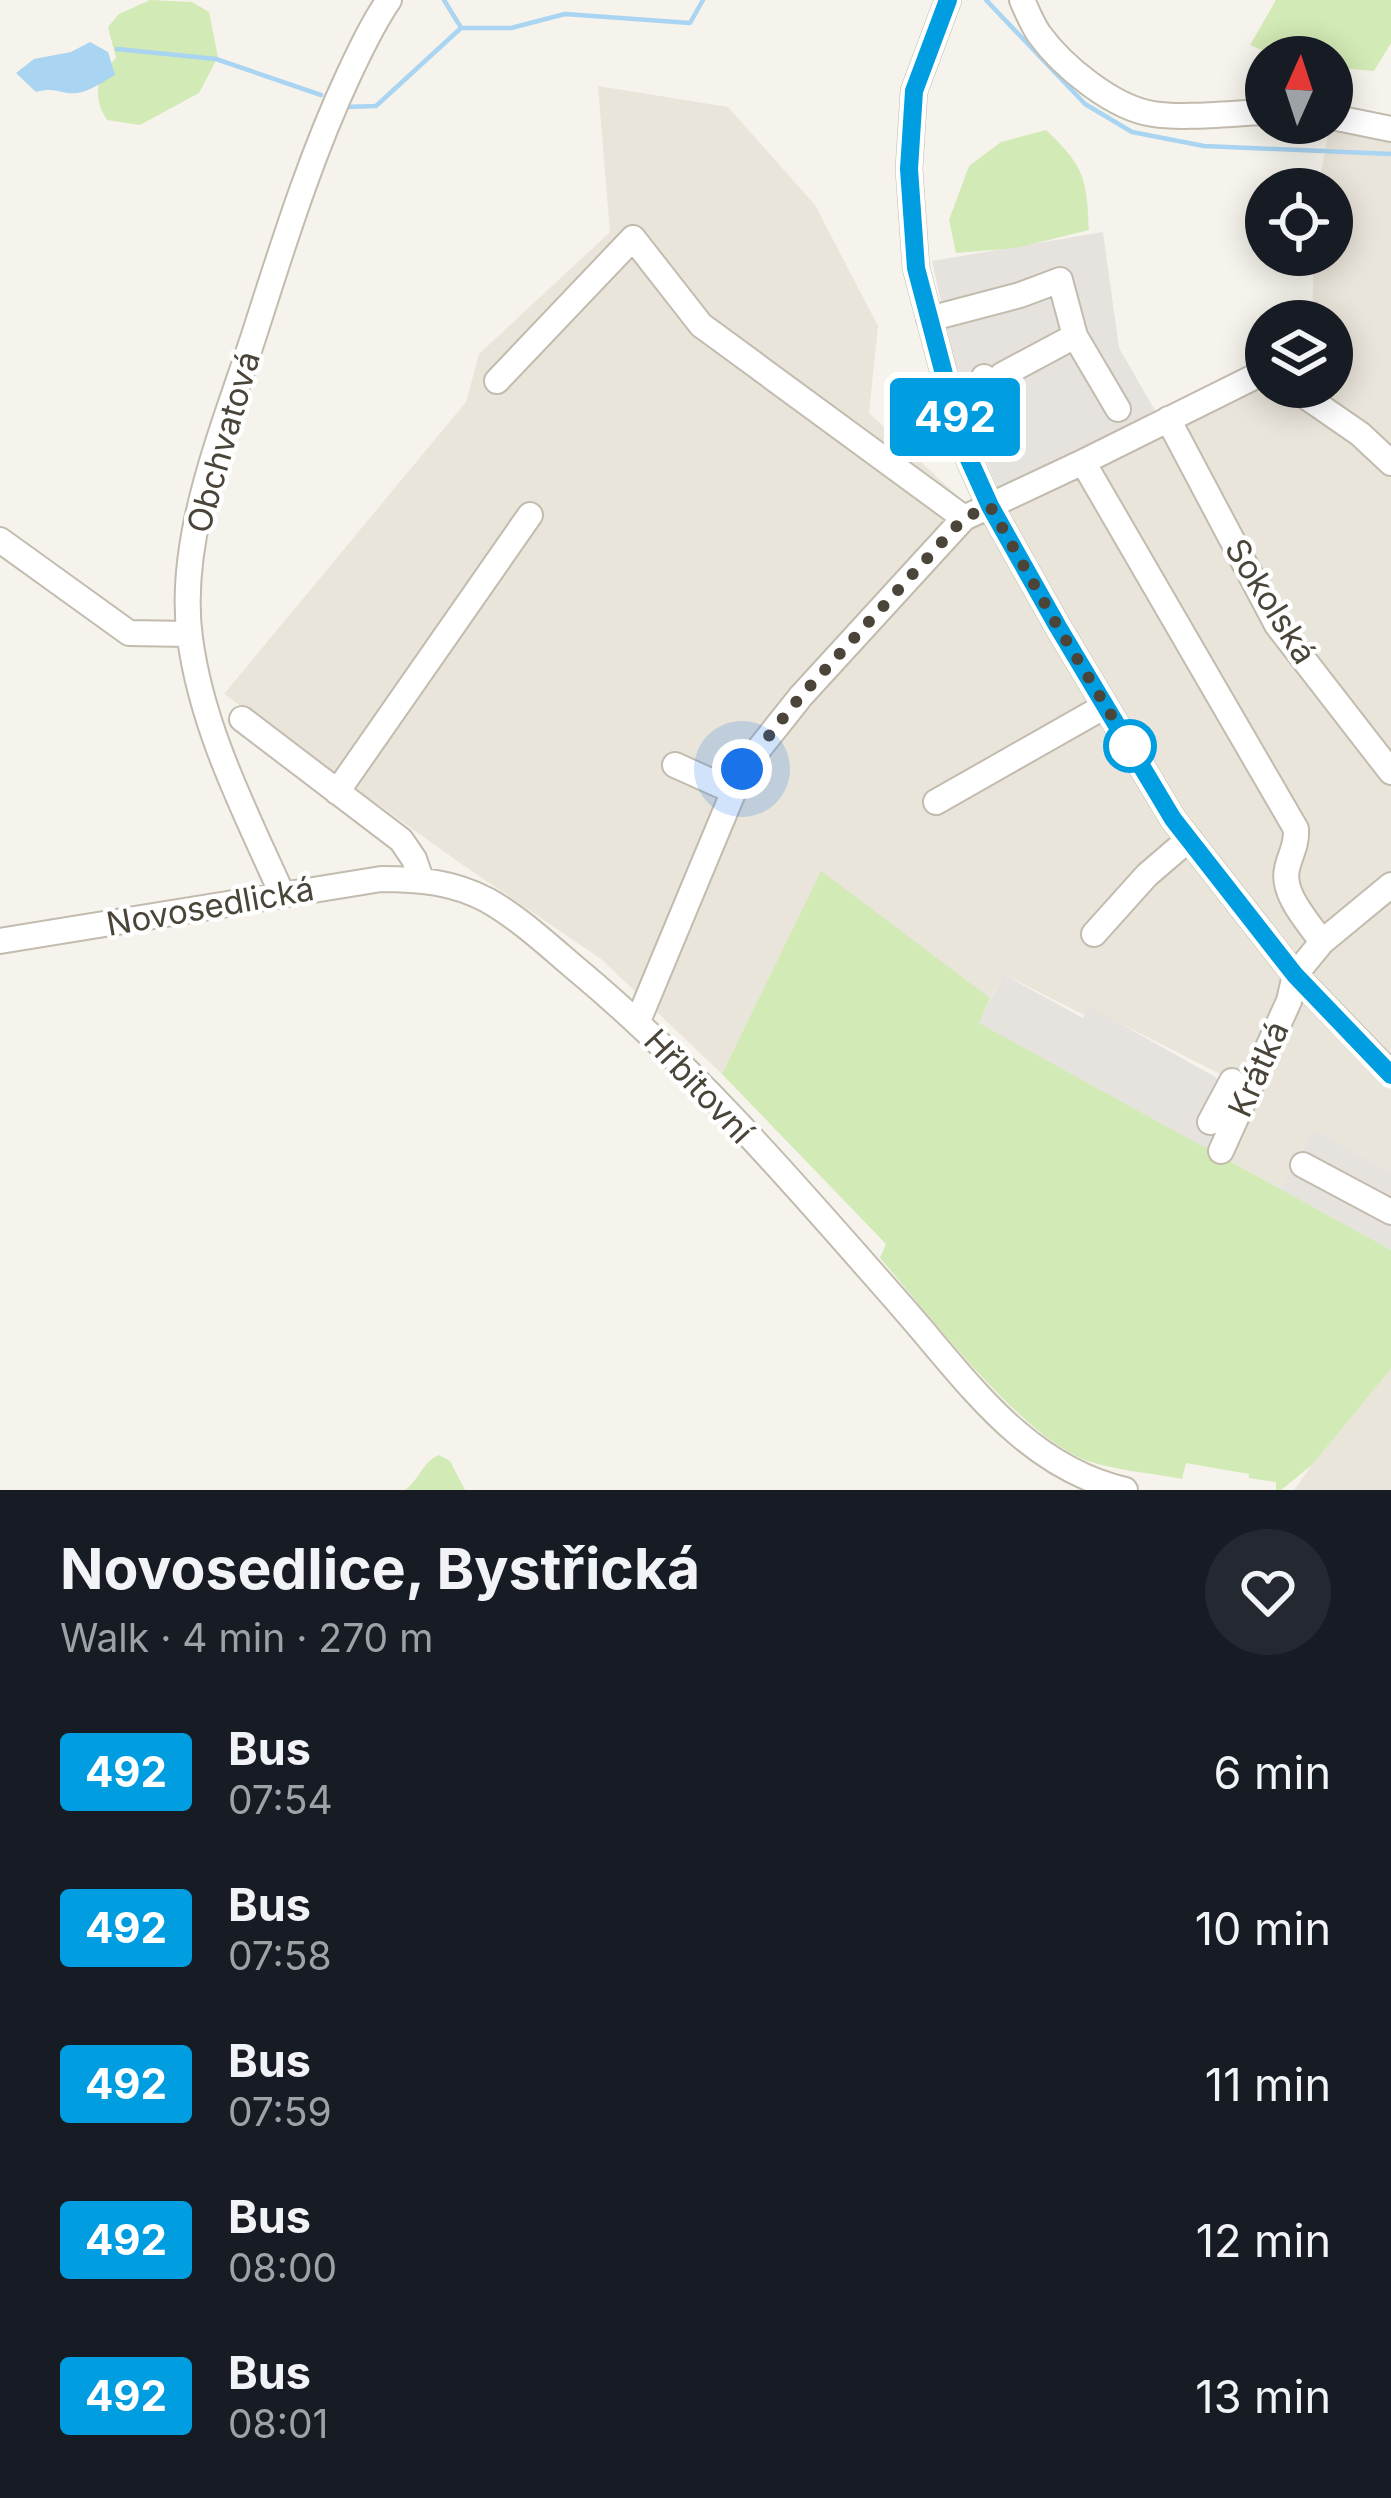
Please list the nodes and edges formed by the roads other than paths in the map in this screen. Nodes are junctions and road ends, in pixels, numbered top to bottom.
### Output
1 (389, 0) edge
2 (948, 0) edge
3 (1022, 0) edge
4 (1245, 113) edge
5 (1353, 121) edge
6 (1391, 129) edge
7 (929, 319) junction
8 (1075, 336) junction
9 (1245, 380) edge
10 (497, 381) dead end
11 (1322, 408) edge
12 (1118, 409) dead end
13 (1168, 419) junction
14 (957, 424) junction
15 (1083, 462) junction
16 (1391, 463) edge
17 (990, 506) junction
18 (530, 515) dead end
19 (964, 518) junction
20 (0, 540) edge
21 (189, 634) junction
22 (1106, 706) junction
23 (242, 719) dead end
24 (675, 765) dead end
25 (1391, 772) edge
26 (734, 791) junction
27 (337, 792) junction
28 (936, 802) dead end
29 (1189, 839) junction
30 (421, 879) junction
31 (1391, 886) edge
32 (282, 894) junction
33 (1094, 934) dead end
34 (0, 941) edge
35 (1322, 942) junction
36 (1295, 975) junction
37 (638, 1021) junction
38 (1389, 1071) edge
39 (1232, 1081) dead end
40 (1210, 1121) dead end
41 (1222, 1151) dead end
42 (1303, 1165) dead end
43 (1391, 1212) edge
44 (1084, 1485) edge
45 (1125, 1490) edge

1 - 21 street, Obchvatová
2 - 7 street
3 - 4 street
5 - 6 street
7 - 8 street
7 - 14 street
8 - 12 street
8 - 14 street
9 - 13 street
10 - 19 street
11 - 16 street
13 - 15 street
13 - 25 street, Sokolská
14 - 17 street
15 - 17 street
15 - 35 street
17 - 19 street
17 - 22 street
18 - 27 street
19 - 26 street
20 - 21 street
21 - 32 street, Obchvatová
22 - 28 street
22 - 29 street
23 - 27 street
24 - 26 street
26 - 37 street
27 - 30 street
29 - 33 street
29 - 36 street
30 - 32 street, Novosedlická
30 - 37 street, Hřbitovní
31 - 35 street, Krátká
32 - 34 street, Novosedlická
35 - 36 street, Krátká
36 - 38 street
36 - 41 street, Krátká
37 - 44 street, Hřbitovní
39 - 40 street
42 - 43 street
44 - 45 street, Hřbitovní

